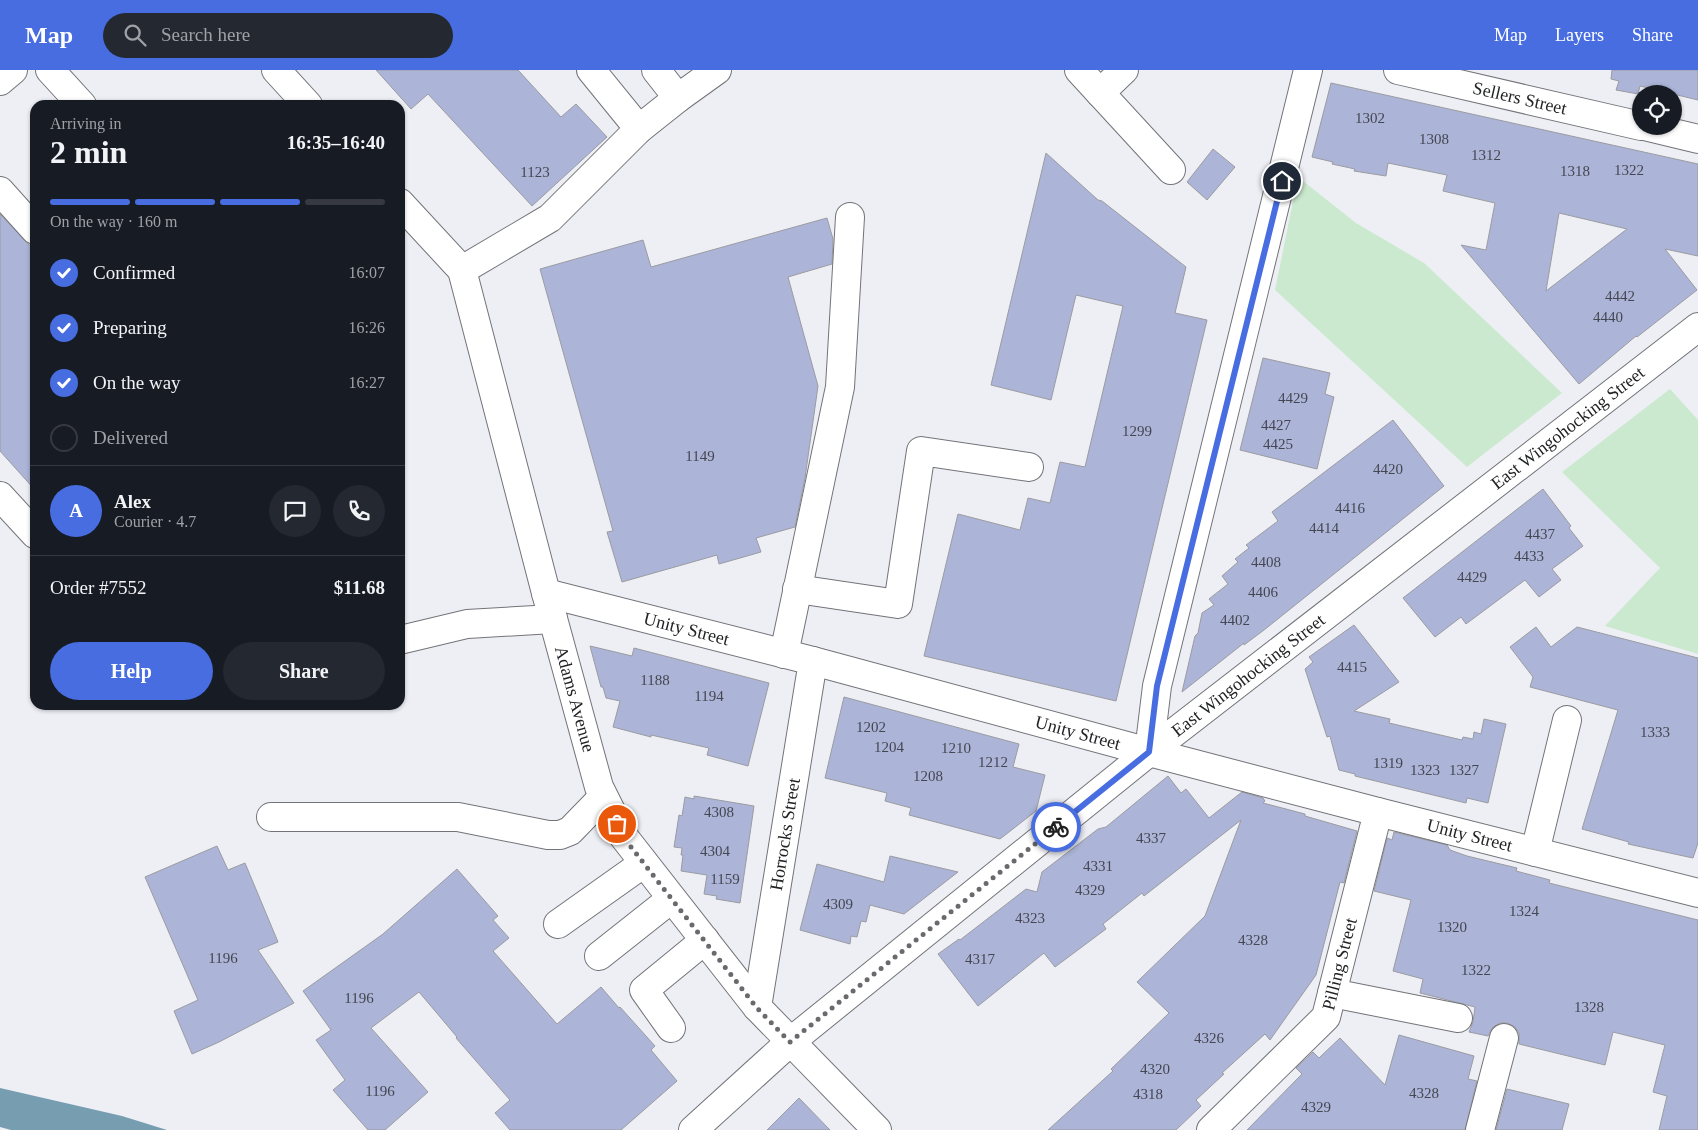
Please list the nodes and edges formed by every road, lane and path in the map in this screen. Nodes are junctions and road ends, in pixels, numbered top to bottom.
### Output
1 (13, 70) edge
2 (50, 70) edge
3 (276, 70) edge
4 (591, 70) edge
5 (656, 70) edge
6 (717, 70) edge
7 (1079, 70) edge
8 (1124, 70) edge
9 (1308, 70) edge
10 (1398, 70) edge
11 (0, 81) edge
12 (1100, 93) junction
13 (678, 98) junction
14 (77, 100) edge
15 (303, 100) edge
16 (1632, 123) edge
17 (639, 129) junction
18 (1681, 135) edge
19 (1698, 139) edge
20 (1171, 170) dead end
21 (0, 191) edge
22 (405, 208) edge
23 (850, 217) dead end
24 (30, 224) edge
25 (462, 270) junction
26 (1698, 327) edge
27 (1029, 467) dead end
28 (0, 496) edge
29 (30, 529) edge
30 (798, 589) junction
31 (546, 593) junction
32 (553, 619) junction
33 (405, 639) edge
34 (784, 654) junction
35 (813, 661) junction
36 (1567, 720) dead end
37 (1149, 752) junction
38 (603, 797) junction
39 (1378, 812) junction
40 (271, 817) dead end
41 (1535, 852) junction
42 (644, 863) junction
43 (1698, 893) edge
44 (671, 898) junction
45 (558, 924) dead end
46 (704, 940) junction
47 (599, 956) dead end
48 (1332, 993) junction
49 (757, 1008) junction
50 (1458, 1018) dead end
51 (672, 1028) dead end
52 (1504, 1038) dead end
53 (790, 1042) junction
54 (693, 1130) edge
55 (877, 1130) edge
56 (1211, 1130) edge
57 (1480, 1130) edge

1 - 11 street
2 - 14 street
3 - 15 street
4 - 17 street
5 - 13 street
6 - 13 street
7 - 12 street
8 - 12 street
9 - 37 street
10 - 16 street, Sellers Street
12 - 20 street
13 - 17 street
17 - 25 street
18 - 19 street, Sellers Street
21 - 24 street
22 - 25 street, Adams Avenue
23 - 30 street
25 - 31 street, Adams Avenue
26 - 37 street, East Wingohocking Street
27 - 30 street
28 - 29 street
30 - 34 street
31 - 32 street, Adams Avenue
31 - 34 street, Unity Street
32 - 33 street
32 - 38 street, Adams Avenue
34 - 35 street, Unity Street
35 - 37 street, Unity Street
35 - 49 street, Horrocks Street
36 - 41 street
37 - 39 street, Unity Street
37 - 53 street, East Wingohocking Street
38 - 40 street
38 - 42 street, Adams Avenue
39 - 41 street, Unity Street
39 - 48 street, Pilling Street
41 - 43 street, Unity Street
42 - 44 street, Adams Avenue
42 - 45 street
44 - 46 street, Adams Avenue
44 - 47 street
46 - 49 street, Adams Avenue
46 - 51 street
48 - 50 street
48 - 56 street, Pilling Street
49 - 53 street, Adams Avenue
52 - 57 street
53 - 54 street, East Wingohocking Street
53 - 55 street, Adams Avenue

